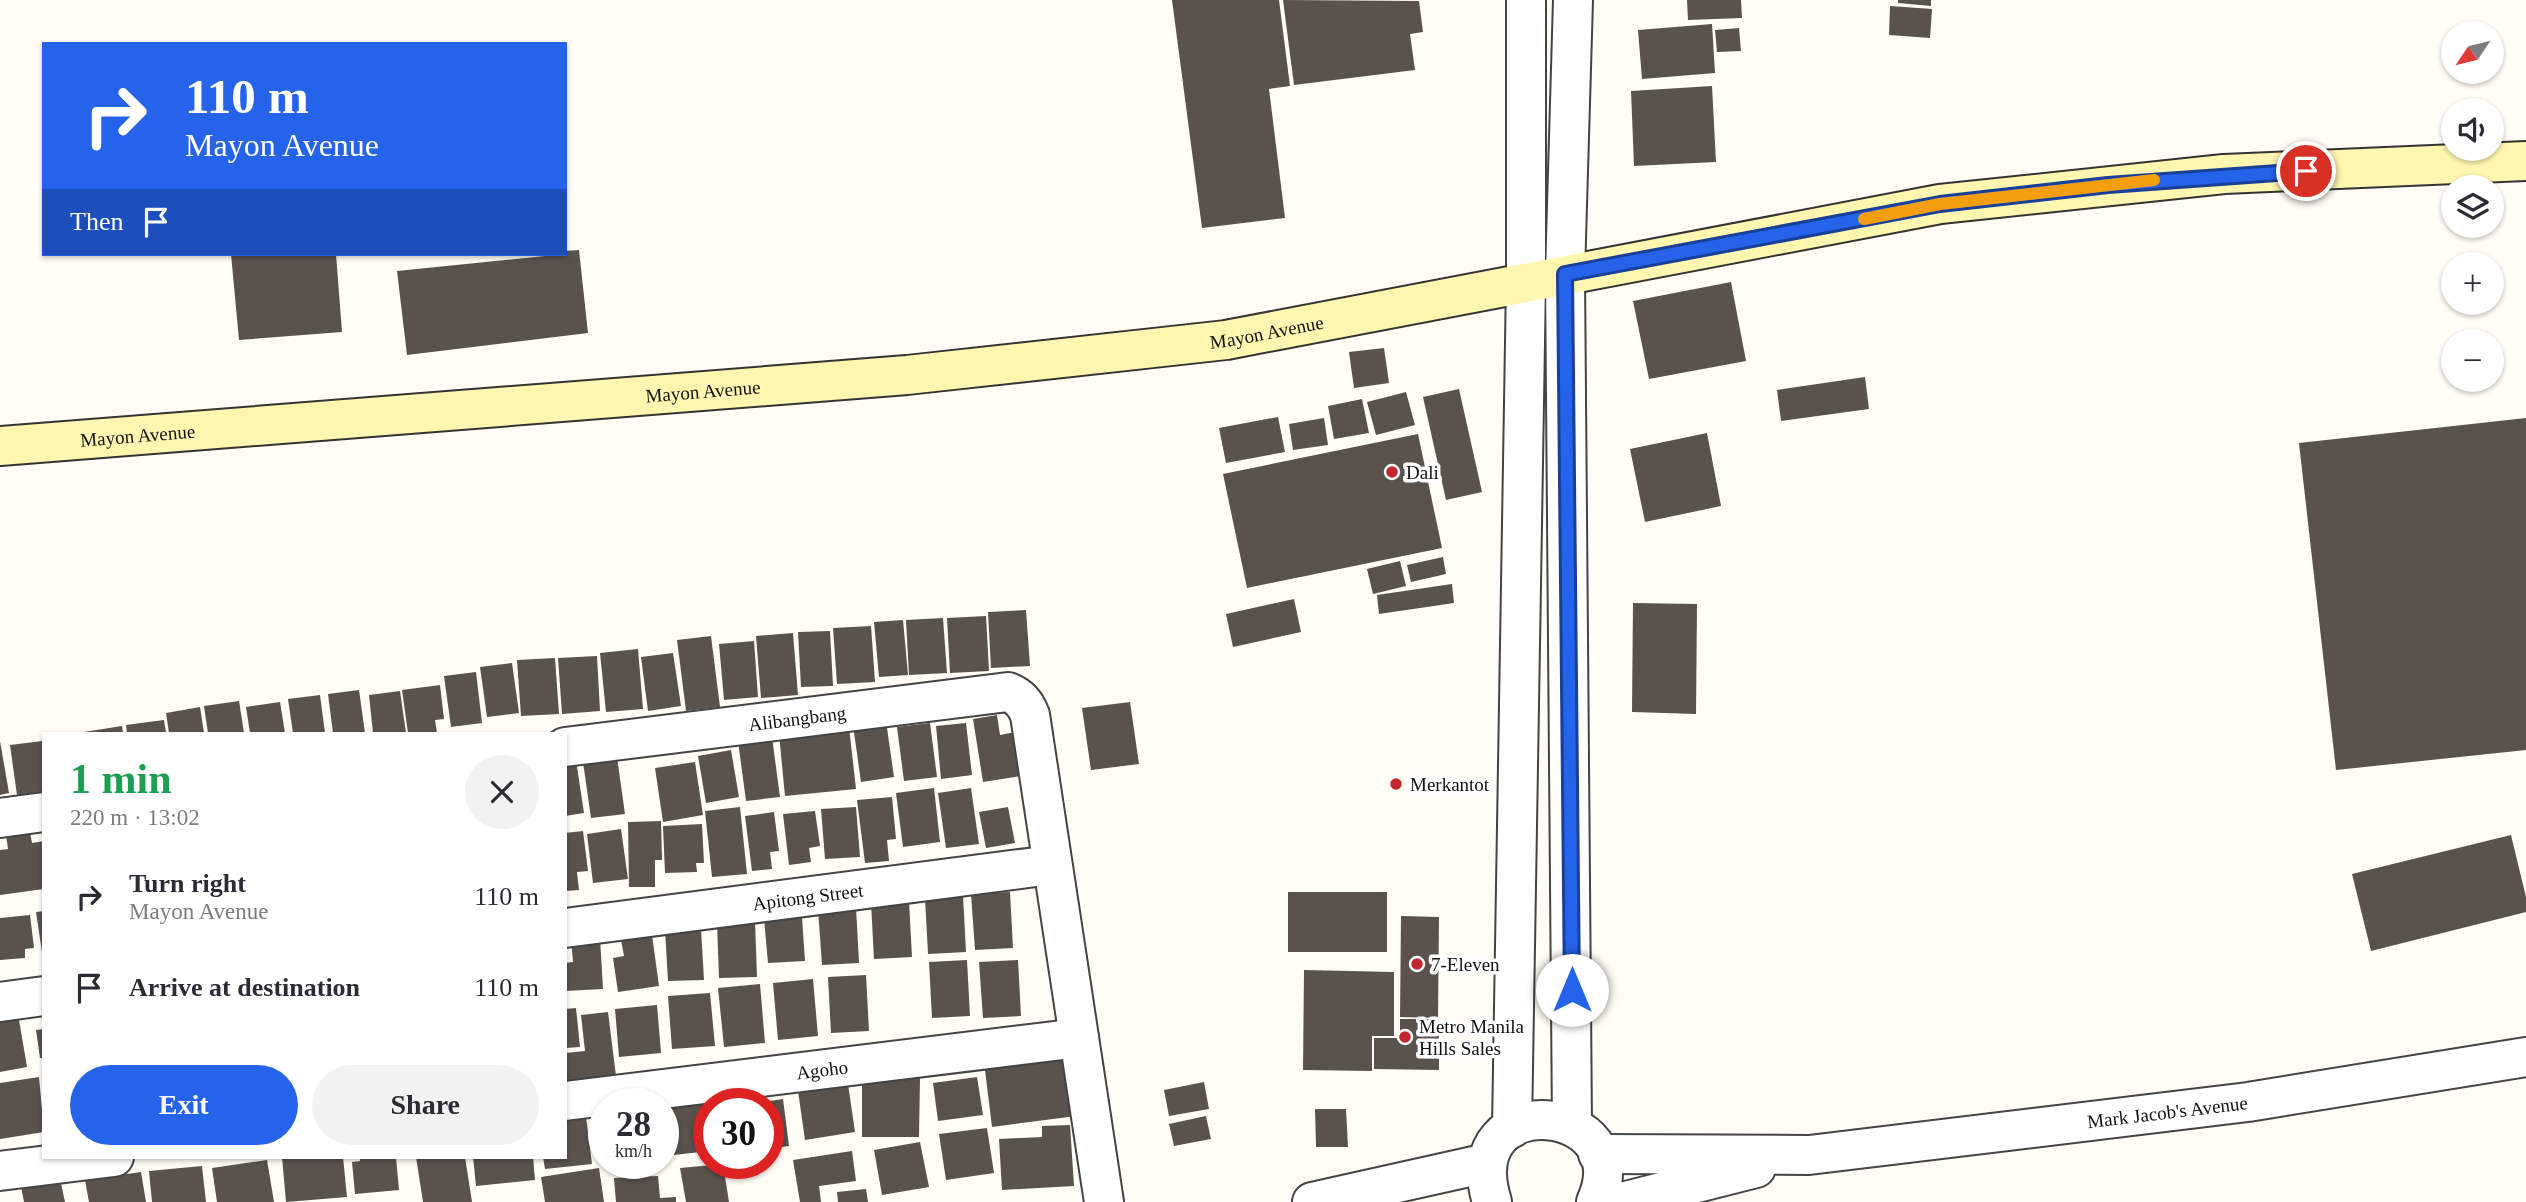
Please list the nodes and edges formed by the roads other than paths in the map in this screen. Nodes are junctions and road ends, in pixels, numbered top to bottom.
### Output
1 (1526, 0) edge
2 (1573, 0) edge
3 (2526, 161) edge
4 (1565, 274) junction
5 (1526, 282) junction
6 (0, 446) edge
7 (567, 747) edge
8 (42, 812) edge
9 (0, 818) edge
10 (1051, 865) junction
11 (567, 929) edge
12 (42, 996) edge
13 (0, 1002) edge
14 (1079, 1038) junction
15 (2526, 1057) edge
16 (567, 1101) edge
17 (1572, 1126) junction
18 (1513, 1128) junction
19 (1598, 1154) junction
20 (1809, 1155) junction
21 (98, 1159) edge
22 (1487, 1163) junction
23 (0, 1171) edge
24 (1104, 1202) edge
25 (1312, 1202) edge
26 (1492, 1202) edge
27 (1596, 1202) edge
28 (1622, 1202) edge

1 - 5 street
2 - 4 street
3 - 4 main road, Mayon Avenue
4 - 5 main road, Mayon Avenue
4 - 17 street
5 - 6 main road, Mayon Avenue
5 - 18 street
7 - 10 street, Alibangbang
8 - 9 street
10 - 11 street, Apitong Street
10 - 14 street
12 - 13 street
14 - 16 street, Agoho
14 - 24 street
15 - 20 street, Mark Jacob's Avenue
17 - 18 street
17 - 19 street
18 - 22 street
19 - 20 street, Mark Jacob's Avenue
19 - 27 street
20 - 28 street, Mark Jacob's Avenue
21 - 23 street
22 - 25 street
22 - 26 street

